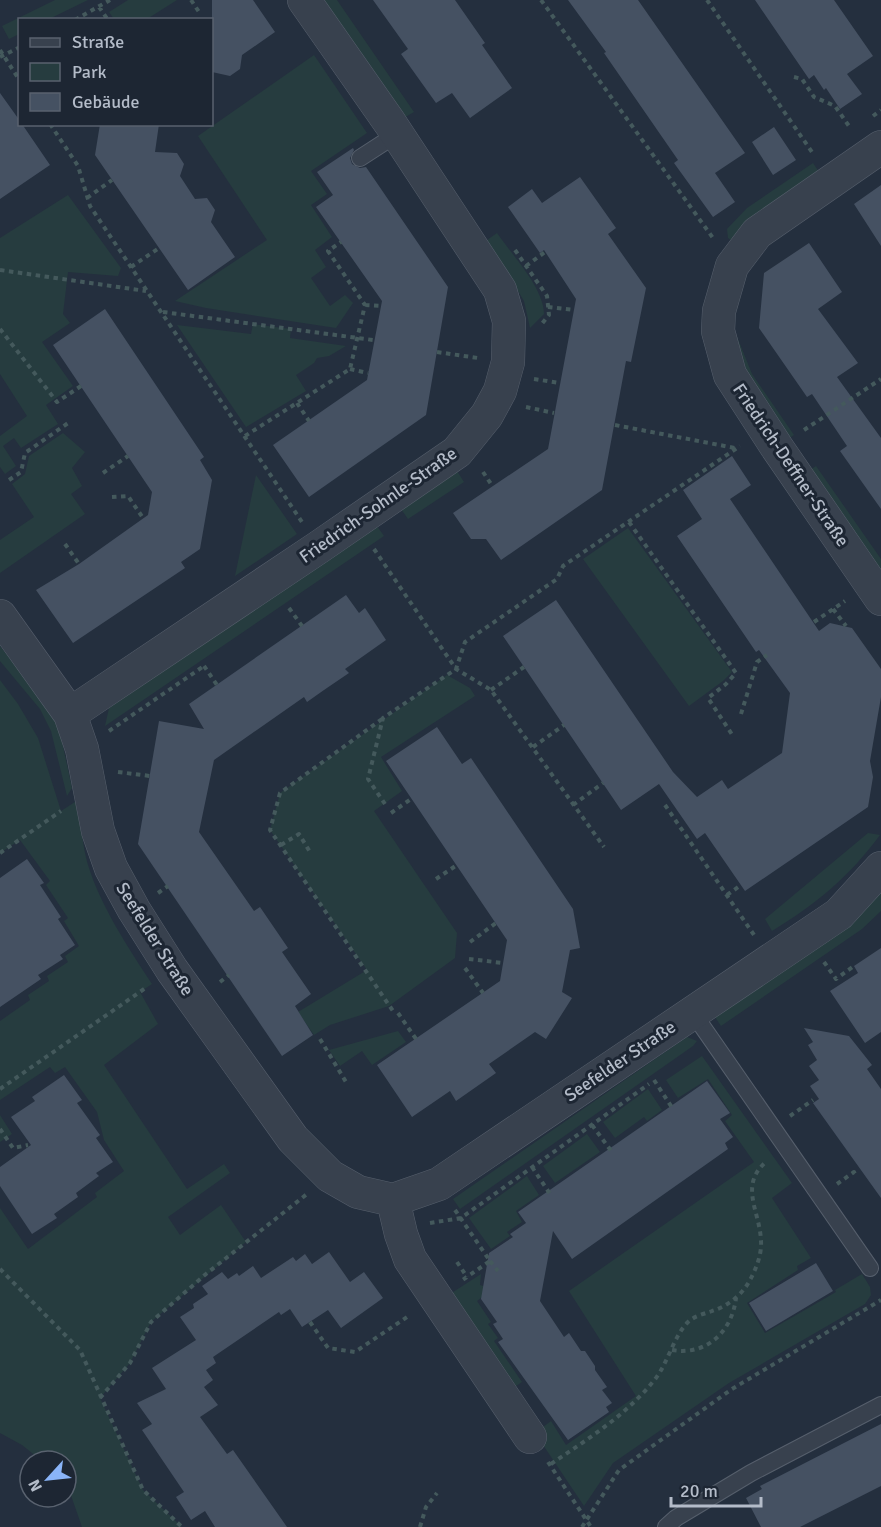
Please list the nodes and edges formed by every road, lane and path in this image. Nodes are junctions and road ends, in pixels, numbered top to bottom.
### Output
1 (110, 0) edge
2 (190, 0) edge
3 (304, 0) edge
4 (541, 0) edge
5 (707, 0) edge
6 (99, 7) junction
7 (199, 12) dead end
8 (79, 18) edge
9 (107, 18) edge
10 (18, 48) edge
11 (0, 50) edge
12 (2, 56) edge
13 (794, 77) dead end
14 (18, 78) edge
15 (835, 106) dead end
16 (51, 126) edge
17 (397, 134) junction
18 (881, 147) edge
19 (360, 158) dead end
20 (112, 180) dead end
21 (832, 180) junction
22 (87, 198) junction
23 (341, 242) dead end
24 (159, 248) dead end
25 (545, 252) dead end
26 (526, 266) dead end
27 (732, 266) junction
28 (131, 267) junction
29 (0, 270) edge
30 (147, 291) junction
31 (365, 305) junction
32 (381, 306) dead end
33 (548, 307) dead end
34 (574, 310) dead end
35 (162, 312) junction
36 (0, 329) edge
37 (357, 338) junction
38 (373, 340) dead end
39 (437, 352) dead end
40 (350, 369) junction
41 (518, 370) junction
42 (368, 373) dead end
43 (881, 379) edge
44 (560, 383) dead end
45 (81, 386) dead end
46 (297, 403) junction
47 (520, 406) dead end
48 (554, 413) dead end
49 (309, 420) dead end
50 (71, 422) dead end
51 (615, 425) dead end
52 (245, 436) junction
53 (771, 438) junction
54 (736, 448) junction
55 (128, 456) dead end
56 (483, 472) dead end
57 (103, 473) dead end
58 (9, 480) dead end
59 (493, 487) dead end
60 (112, 497) dead end
61 (143, 518) dead end
62 (629, 522) junction
63 (65, 544) dead end
64 (319, 547) junction
65 (79, 564) dead end
66 (876, 592) edge
67 (289, 608) dead end
68 (833, 609) junction
69 (0, 616) edge
70 (814, 622) dead end
71 (302, 626) dead end
72 (846, 626) dead end
73 (767, 656) dead end
74 (204, 666) dead end
75 (524, 667) dead end
76 (217, 685) dead end
77 (491, 690) dead end
78 (70, 714) junction
79 (741, 714) dead end
80 (383, 718) junction
81 (564, 725) dead end
82 (733, 736) dead end
83 (532, 748) dead end
84 (603, 783) dead end
85 (90, 792) junction
86 (411, 799) dead end
87 (385, 804) dead end
88 (573, 805) dead end
89 (665, 805) dead end
90 (391, 813) dead end
91 (281, 845) junction
92 (310, 852) dead end
93 (0, 853) edge
94 (457, 865) dead end
95 (881, 868) edge
96 (436, 879) dead end
97 (741, 885) dead end
98 (727, 896) junction
99 (496, 923) dead end
100 (470, 942) dead end
101 (469, 959) dead end
102 (771, 960) junction
103 (823, 962) dead end
104 (503, 963) dead end
105 (854, 966) dead end
106 (465, 968) dead end
107 (172, 970) junction
108 (483, 993) dead end
109 (693, 1012) junction
110 (320, 1039) dead end
111 (416, 1039) dead end
112 (663, 1074) dead end
113 (654, 1080) junction
114 (346, 1082) dead end
115 (0, 1089) edge
116 (673, 1109) dead end
117 (592, 1125) junction
118 (0, 1129) edge
119 (28, 1145) dead end
120 (786, 1147) junction
121 (612, 1152) dead end
122 (532, 1167) junction
123 (330, 1176) junction
124 (439, 1184) junction
125 (550, 1194) dead end
126 (393, 1200) junction
127 (461, 1218) junction
128 (401, 1234) junction
129 (490, 1261) junction
130 (457, 1262) dead end
131 (870, 1268) dead end
132 (0, 1269) edge
133 (498, 1271) dead end
134 (467, 1276) junction
135 (436, 1298) junction
136 (736, 1298) junction
137 (881, 1300) edge
138 (310, 1322) dead end
139 (672, 1350) junction
140 (100, 1398) junction
141 (881, 1405) edge
142 (530, 1437) joint
143 (550, 1464) junction
144 (437, 1493) dead end
145 (587, 1522) junction
146 (182, 1527) edge
147 (420, 1527) edge
148 (582, 1527) edge
149 (591, 1527) edge
150 (666, 1527) edge

1 - 6 path
2 - 7 path
3 - 17 street, Friedrich-Sohnle-Straße
4 - 27 path
5 - 21 path
6 - 8 path
6 - 9 path
10 - 12 path
11 - 12 path
12 - 14 path
13 - 15 path
16 - 22 path
17 - 19 lane
17 - 41 street, Friedrich-Sohnle-Straße
18 - 21 street, Friedrich-Deffner-Straße
20 - 22 path
21 - 27 street, Friedrich-Deffner-Straße
22 - 28 path
23 - 31 path
24 - 28 path
25 - 26 path
27 - 53 street, Friedrich-Deffner-Straße
28 - 30 path
29 - 30 path
30 - 35 path
31 - 32 path
31 - 37 path
33 - 34 path
35 - 37 path
35 - 52 path
36 - 45 path
37 - 38 path
37 - 40 path
39 - 41 path
40 - 42 path
40 - 46 path
41 - 44 path
41 - 64 street, Friedrich-Sohnle-Straße
43 - 53 path
46 - 49 path
46 - 52 path
47 - 48 path
50 - 58 path
51 - 54 path
52 - 64 path
53 - 54 path
53 - 66 street, Friedrich-Deffner-Straße
54 - 62 path
55 - 57 path
56 - 59 path
60 - 61 path
62 - 80 path
62 - 82 path
63 - 65 path
64 - 78 street, Friedrich-Sohnle-Straße
66 - 68 path
67 - 71 path
68 - 70 path
68 - 72 path
69 - 78 street, Seefelder Straße
73 - 79 path
74 - 76 path
75 - 77 path
78 - 85 street, Seefelder Straße
80 - 87 path
80 - 91 path
81 - 83 path
84 - 88 path
85 - 93 path
85 - 107 street, Seefelder Straße
86 - 90 path
89 - 98 path
91 - 92 path
91 - 111 path
94 - 96 path
95 - 102 street, Seefelder Straße
97 - 98 path
98 - 102 path
99 - 100 path
101 - 104 path
102 - 109 street, Seefelder Straße
103 - 105 path
106 - 108 path
107 - 115 path
107 - 123 street, Seefelder Straße
109 - 120 lane, Seefelder Straße
109 - 124 street, Seefelder Straße
110 - 114 path
112 - 113 path
113 - 116 path
113 - 117 path
117 - 121 path
117 - 122 path
118 - 119 path
120 - 131 lane, Seefelder Straße
120 - 136 path
122 - 125 path
122 - 127 path
123 - 126 street, Seefelder Straße
123 - 140 path
124 - 126 street, Seefelder Straße
124 - 127 path
126 - 128 street
127 - 128 path
127 - 129 path
128 - 135 street
129 - 133 path
129 - 134 path
130 - 134 path
132 - 140 path
134 - 135 path
135 - 138 path
135 - 142 street
136 - 139 path
136 - 139 path
137 - 145 path
139 - 143 path
140 - 146 path
141 - 150 lane
142 - 143 path
143 - 145 path
144 - 147 path
145 - 148 path
145 - 149 path

